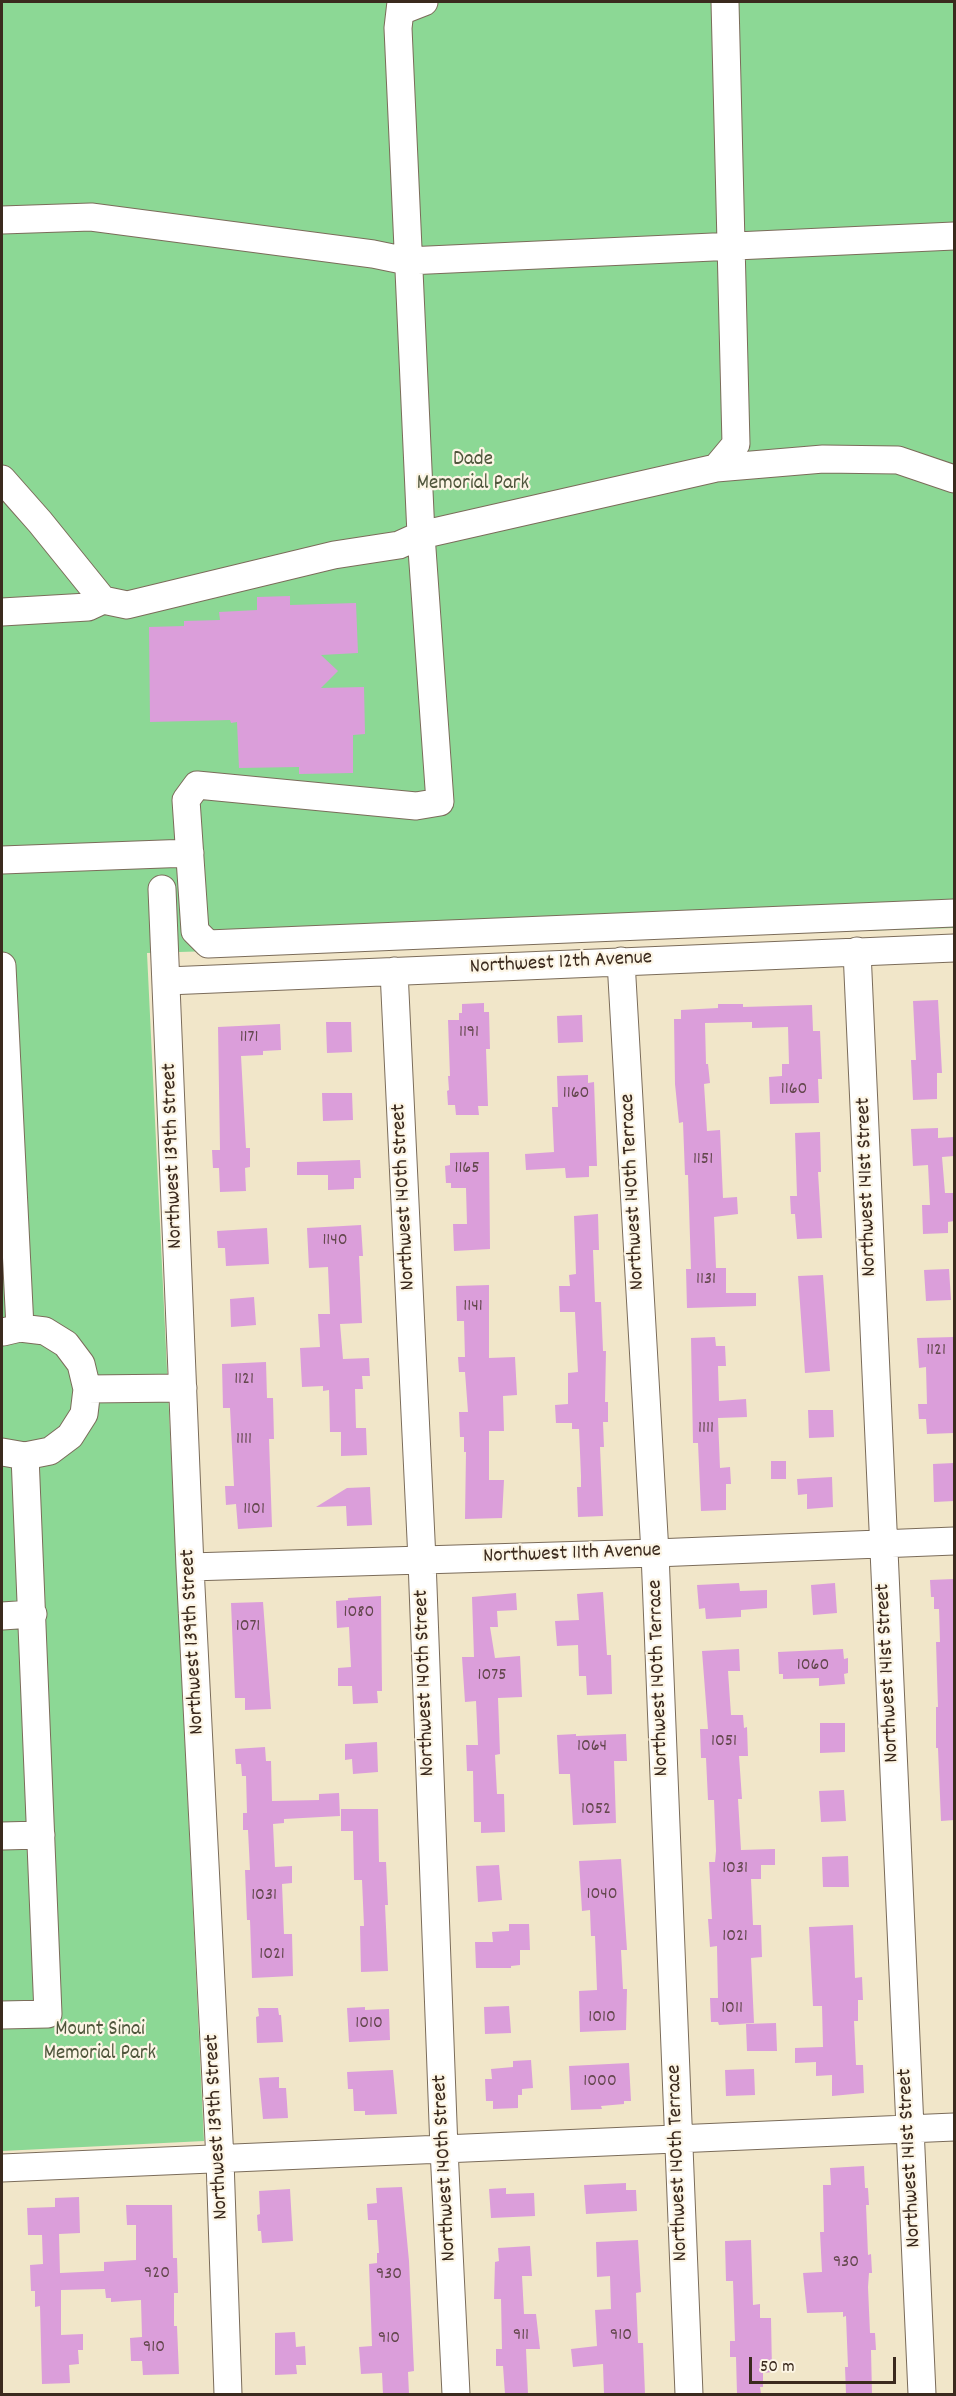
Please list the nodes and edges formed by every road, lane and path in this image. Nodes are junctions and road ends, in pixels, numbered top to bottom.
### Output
1 (725, 2) edge
2 (409, 5) edge
3 (2, 220) edge
4 (954, 237) edge
5 (732, 246) junction
6 (407, 261) junction
7 (716, 468) junction
8 (2, 479) edge
9 (954, 479) edge
10 (422, 535) junction
11 (103, 600) junction
12 (2, 612) edge
13 (190, 853) junction
14 (2, 860) edge
15 (162, 889) dead end
16 (954, 913) edge
17 (954, 948) edge
18 (857, 951) junction
19 (621, 961) junction
20 (2, 966) edge
21 (394, 971) junction
22 (167, 981) junction
23 (7, 1166) edge
24 (11, 1330) edge
25 (183, 1388) junction
26 (87, 1389) junction
27 (14, 1454) edge
28 (954, 1541) edge
29 (883, 1544) junction
30 (656, 1553) junction
31 (422, 1560) junction
32 (190, 1567) junction
33 (33, 1614) junction
34 (2, 1616) edge
35 (41, 1835) junction
36 (2, 1836) edge
37 (2, 2015) edge
38 (954, 2127) edge
39 (910, 2129) junction
40 (677, 2139) junction
41 (444, 2149) junction
42 (220, 2160) junction
43 (2, 2168) edge
44 (228, 2394) edge
45 (456, 2394) edge
46 (689, 2394) edge
47 (922, 2394) edge

1 - 5 street
2 - 6 street
3 - 6 street
4 - 5 street
5 - 6 street
5 - 7 street
6 - 10 street
7 - 9 street
7 - 10 street
8 - 11 street
10 - 11 street
10 - 13 street
11 - 12 street
13 - 14 street
13 - 16 street
15 - 22 street, Northwest 139th Street
17 - 18 street, Northwest 12th Avenue
18 - 19 street, Northwest 12th Avenue
18 - 29 street, Northwest 141st Street
19 - 21 street, Northwest 12th Avenue
19 - 30 street, Northwest 140th Terrace
20 - 23 street
21 - 22 street, Northwest 12th Avenue
21 - 31 street, Northwest 140th Street
22 - 25 street, Northwest 139th Street
23 - 24 street
24 - 26 street
25 - 26 street
25 - 32 street, Northwest 139th Street
26 - 27 street
27 - 33 street
28 - 29 street, Northwest 11th Avenue
29 - 30 street, Northwest 11th Avenue
29 - 39 street, Northwest 141st Street
30 - 31 street, Northwest 11th Avenue
30 - 40 street, Northwest 140th Terrace
31 - 32 street, Northwest 11th Avenue
31 - 41 street, Northwest 140th Street
32 - 42 street, Northwest 139th Street
33 - 34 street
33 - 35 street
35 - 36 street
35 - 37 street
38 - 39 street
39 - 40 street
39 - 47 street, Northwest 141st Street
40 - 41 street
40 - 46 street, Northwest 140th Terrace
41 - 42 street
41 - 45 street, Northwest 140th Street
42 - 43 street
42 - 44 street, Northwest 139th Street

